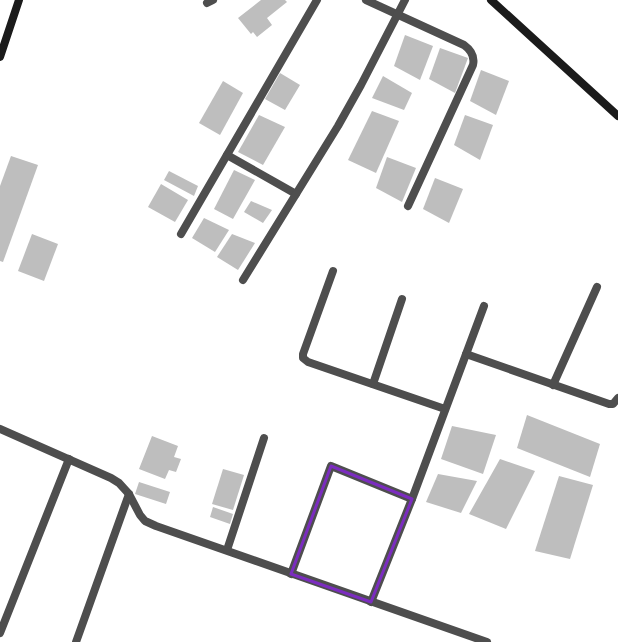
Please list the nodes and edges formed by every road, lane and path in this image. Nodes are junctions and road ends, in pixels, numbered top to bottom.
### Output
1 (19, 0) edge
2 (317, 0) edge
3 (366, 0) edge
4 (405, 0) edge
5 (491, 0) edge
6 (398, 14) junction
7 (0, 56) edge
8 (618, 116) edge
9 (227, 155) junction
10 (296, 194) junction
11 (408, 206) dead end
12 (181, 234) dead end
13 (333, 271) dead end
14 (243, 280) dead end
15 (597, 287) dead end
16 (402, 299) dead end
17 (484, 306) dead end
18 (466, 354) junction
19 (373, 384) junction
20 (554, 385) junction
21 (618, 398) edge
22 (445, 409) junction
23 (0, 429) edge
24 (264, 438) dead end
25 (69, 459) junction
26 (129, 494) junction
27 (412, 498) junction
28 (227, 550) junction
29 (291, 574) junction
30 (371, 602) junction
31 (0, 633) edge
32 (76, 642) edge
33 (487, 642) edge

1 - 7 street
2 - 9 street
3 - 6 street
4 - 6 street
5 - 8 street
6 - 10 street
6 - 11 street
9 - 10 street
9 - 12 street
10 - 14 street
13 - 19 street
15 - 20 street
16 - 19 street
17 - 18 street
18 - 20 street
18 - 22 street
19 - 22 street
20 - 21 street
22 - 27 street
23 - 25 street
24 - 28 street
25 - 26 street
25 - 31 street
26 - 28 street
26 - 32 street
27 - 29 street
27 - 30 street
28 - 29 street
29 - 30 street
30 - 33 street

